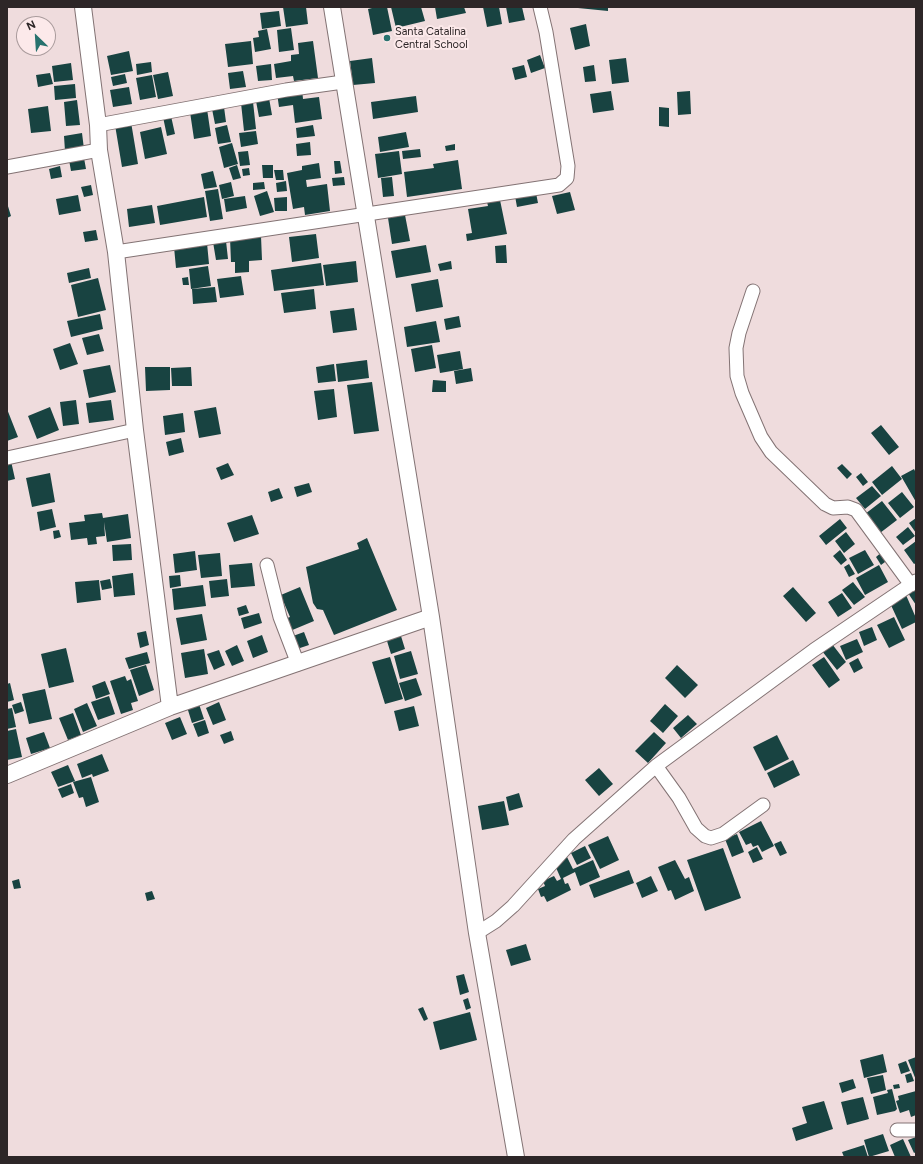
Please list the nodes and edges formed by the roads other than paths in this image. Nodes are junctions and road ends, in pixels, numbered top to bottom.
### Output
1 (83, 7) edge
2 (332, 7) edge
3 (540, 7) edge
4 (343, 82) junction
5 (98, 125) junction
6 (99, 150) junction
7 (7, 167) edge
8 (366, 216) junction
9 (116, 252) junction
10 (754, 291) dead end
11 (135, 430) junction
12 (7, 458) edge
13 (266, 565) dead end
14 (914, 583) edge
15 (431, 617) junction
16 (298, 664) junction
17 (170, 707) junction
18 (656, 766) junction
19 (7, 775) edge
20 (763, 805) dead end
21 (477, 933) junction
22 (897, 1130) dead end
23 (916, 1130) edge
24 (516, 1157) edge

1 - 5 street
2 - 4 street
3 - 8 street
4 - 5 street
4 - 8 street
5 - 6 street
6 - 7 street
6 - 9 street
8 - 9 street
8 - 15 street
9 - 11 street
10 - 14 street
11 - 12 street
11 - 17 street
13 - 16 street
14 - 18 street
15 - 16 street
15 - 21 street
16 - 17 street
17 - 19 street
18 - 20 street
18 - 21 street
21 - 24 street
22 - 23 street

